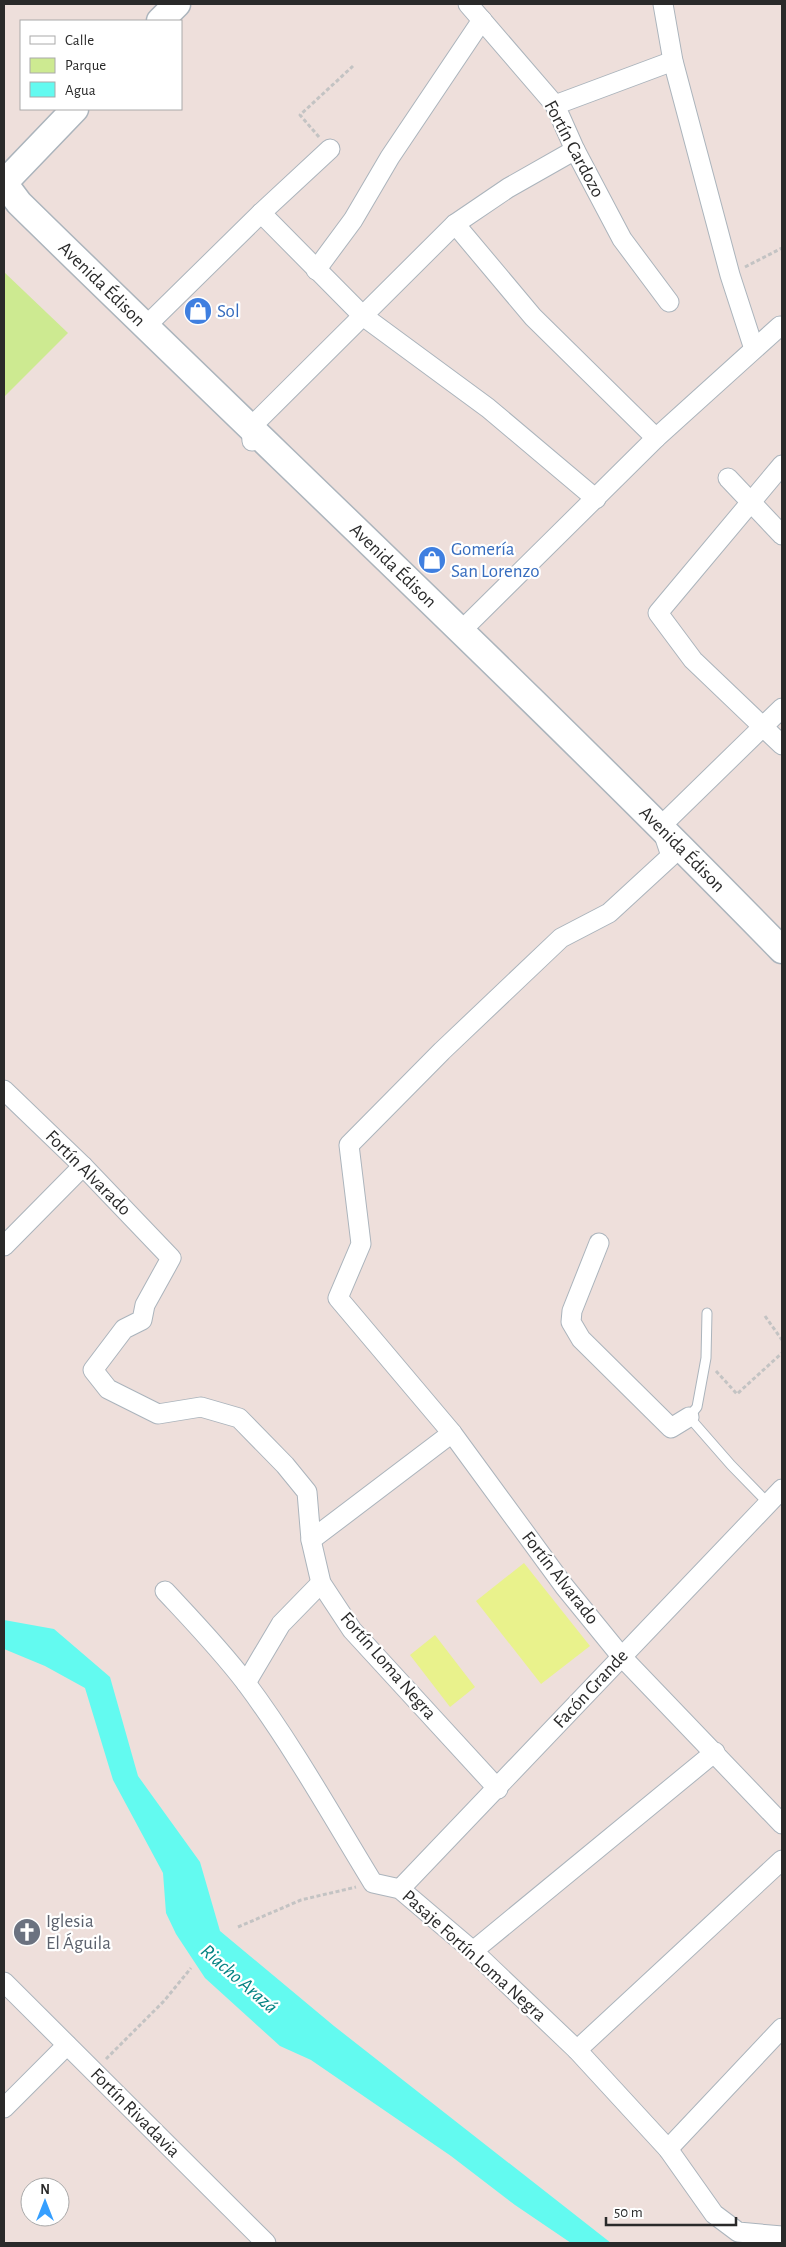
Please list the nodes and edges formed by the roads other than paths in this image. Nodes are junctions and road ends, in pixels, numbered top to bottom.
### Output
1 (177, 4) edge
2 (468, 4) edge
3 (663, 4) edge
4 (161, 20) edge
5 (482, 20) junction
6 (673, 62) junction
7 (555, 105) junction
8 (74, 110) edge
9 (330, 148) road end
10 (575, 150) junction
11 (4, 183) edge
12 (4, 203) edge
13 (261, 213) junction
14 (454, 224) junction
15 (316, 270) junction
16 (669, 302) dead end
17 (363, 316) junction
18 (145, 327) junction
19 (781, 327) edge
20 (754, 349) junction
21 (252, 435) junction
22 (656, 438) junction
23 (782, 465) edge
24 (728, 478) dead end
25 (596, 499) junction
26 (752, 504) junction
27 (782, 535) edge
28 (462, 630) junction
29 (782, 708) edge
30 (764, 726) junction
31 (782, 745) edge
32 (661, 826) junction
33 (672, 856) junction
34 (782, 950) edge
35 (782, 969) edge
36 (4, 1090) edge
37 (83, 1166) junction
38 (599, 1243) dead end
39 (4, 1246) edge
40 (707, 1313) dead end
41 (93, 1370) joint
42 (689, 1417) junction
43 (452, 1433) junction
44 (782, 1489) edge
45 (768, 1503) junction
46 (311, 1540) junction
47 (321, 1583) junction
48 (164, 1591) dead end
49 (621, 1656) junction
50 (246, 1683) junction
51 (715, 1752) junction
52 (498, 1789) junction
53 (782, 1824) edge
54 (782, 1860) edge
55 (400, 1889) junction
56 (474, 1951) junction
57 (4, 1982) edge
58 (782, 2028) edge
59 (67, 2045) junction
60 (578, 2050) junction
61 (4, 2108) edge
62 (668, 2149) junction
63 (782, 2236) edge
64 (266, 2243) edge

1 - 4 main road
2 - 5 street, Fortín Cardozo
3 - 6 street
5 - 7 street, Fortín Cardozo
5 - 15 street
6 - 7 street
6 - 20 street
7 - 10 street, Fortín Cardozo
8 - 11 main road
9 - 13 street
10 - 14 street
10 - 16 street, Fortín Cardozo
11 - 18 main road, Avenida Édison
12 - 21 main road, Avenida Édison
13 - 15 street
13 - 18 street
14 - 17 street
14 - 22 street
15 - 17 street
17 - 21 street
17 - 25 street
18 - 21 main road, Avenida Édison
19 - 20 street
20 - 22 street
21 - 28 main road, Avenida Édison
21 - 33 main road, Avenida Édison
22 - 25 street
23 - 26 street
24 - 26 street
25 - 28 street
26 - 27 street
26 - 30 street
28 - 32 main road, Avenida Édison
29 - 30 street
30 - 31 street
30 - 32 street
32 - 33 street
32 - 34 main road, Avenida Édison
33 - 35 main road, Avenida Édison
33 - 43 street, Fortín Alvarado
36 - 37 street, Fortín Alvarado
37 - 39 street
37 - 41 street, Fortín Alvarado
38 - 42 street
40 - 42 lane
41 - 46 street, Fortín Loma Negra
42 - 45 lane
43 - 46 street
43 - 49 street, Fortín Alvarado
44 - 45 street, Facón Grande
45 - 49 street, Facón Grande
46 - 47 street, Fortín Loma Negra
47 - 50 street
47 - 52 street, Fortín Loma Negra
48 - 50 street
49 - 51 street, Fortín Alvarado
49 - 52 street, Facón Grande
50 - 55 street, Pasaje Fortín Loma Negra
51 - 53 street, Fortín Alvarado
51 - 56 street
52 - 55 street, Facón Grande
54 - 60 street
55 - 56 street, Pasaje Fortín Loma Negra
56 - 60 street, Pasaje Fortín Loma Negra
57 - 59 street, Fortín Rivadavia
58 - 62 street
59 - 61 street
59 - 64 street, Fortín Rivadavia
60 - 62 street, Pasaje Fortín Loma Negra
62 - 63 street, Pasaje Fortín Loma Negra

